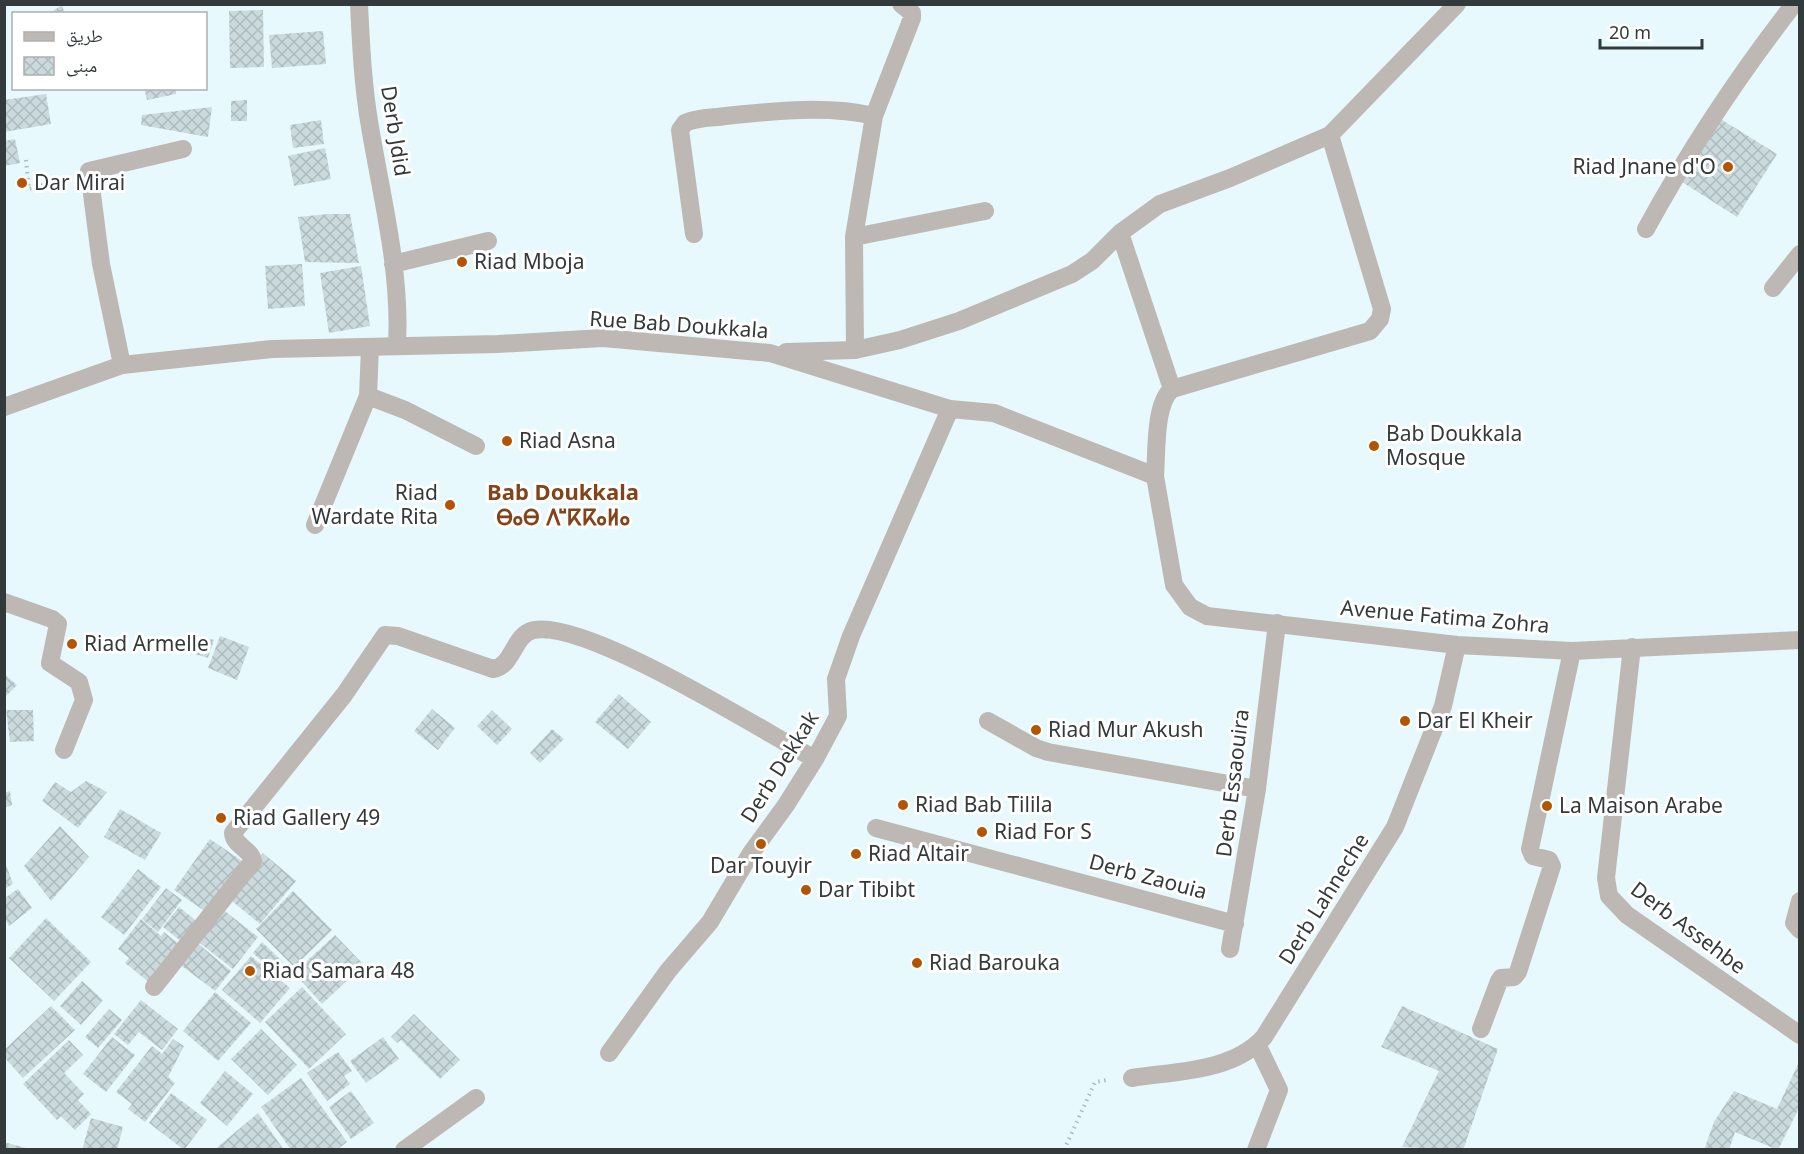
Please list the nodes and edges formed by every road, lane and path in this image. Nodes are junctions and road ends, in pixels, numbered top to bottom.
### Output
1 (359, 4) edge
2 (901, 4) edge
3 (1457, 4) edge
4 (1794, 4) edge
5 (874, 116) junction
6 (1330, 135) junction
7 (183, 149) dead end
8 (26, 160) dead end
9 (89, 171) junction
10 (985, 211) dead end
11 (1646, 229) dead end
12 (1120, 233) junction
13 (694, 234) dead end
14 (854, 237) junction
15 (488, 241) dead end
16 (1800, 254) edge
17 (393, 264) junction
18 (1773, 288) dead end
19 (397, 344) junction
20 (370, 347) junction
21 (855, 350) junction
22 (770, 353) junction
23 (122, 364) junction
24 (1172, 389) junction
25 (368, 396) junction
26 (4, 407) edge
27 (950, 409) junction
28 (476, 446) dead end
29 (1155, 476) junction
30 (315, 525) dead end
31 (4, 602) edge
32 (1277, 622) junction
33 (1800, 640) edge
34 (1457, 645) junction
35 (1632, 647) junction
36 (1572, 651) junction
37 (988, 721) dead end
38 (64, 750) dead end
39 (815, 759) junction
40 (1257, 789) junction
41 (876, 828) dead end
42 (1800, 902) edge
43 (1235, 924) junction
44 (1800, 930) edge
45 (1230, 949) dead end
46 (154, 987) dead end
47 (1481, 1029) dead end
48 (1800, 1035) edge
49 (1257, 1044) junction
50 (609, 1053) dead end
51 (1132, 1078) joint
52 (476, 1098) dead end
53 (404, 1149) edge
54 (1064, 1149) edge
55 (1256, 1149) edge

1 - 17 street, Derb Jdid
2 - 5 street
3 - 6 street
4 - 11 street
5 - 13 street
5 - 14 street
6 - 12 street
6 - 24 street
7 - 9 street
8 - 9 path
9 - 23 street
10 - 14 street
12 - 21 street
12 - 24 street
14 - 21 street
15 - 17 street
16 - 18 street
17 - 19 street, Derb Jdid
19 - 20 street, Rue Bab Doukkala
19 - 22 street, Rue Bab Doukkala
20 - 23 street, Rue Bab Doukkala
20 - 25 street
21 - 22 street
22 - 27 street, Rue Bab Doukkala
23 - 26 street, Rue Bab Doukkala
24 - 29 street
25 - 28 street
25 - 30 street
27 - 29 street, Rue Bab Doukkala
27 - 39 street, Derb Dekkak
29 - 32 street, Avenue Fatima Zohra
31 - 38 street
32 - 34 street, Avenue Fatima Zohra
32 - 40 street, Derb Essaouira
33 - 35 street, Avenue Fatima Zohra
34 - 36 street, Avenue Fatima Zohra
34 - 49 street, Derb Lahneche
35 - 36 street, Avenue Fatima Zohra
35 - 48 street, Derb Assehbe
36 - 47 street
37 - 40 street
39 - 46 street
39 - 50 street, Derb Dekkak
40 - 43 street, Derb Essaouira
41 - 43 street, Derb Zaouia
42 - 44 street
43 - 45 street, Derb Essaouira
49 - 51 street, Derb Lahneche
49 - 55 street
51 - 54 path
52 - 53 street

